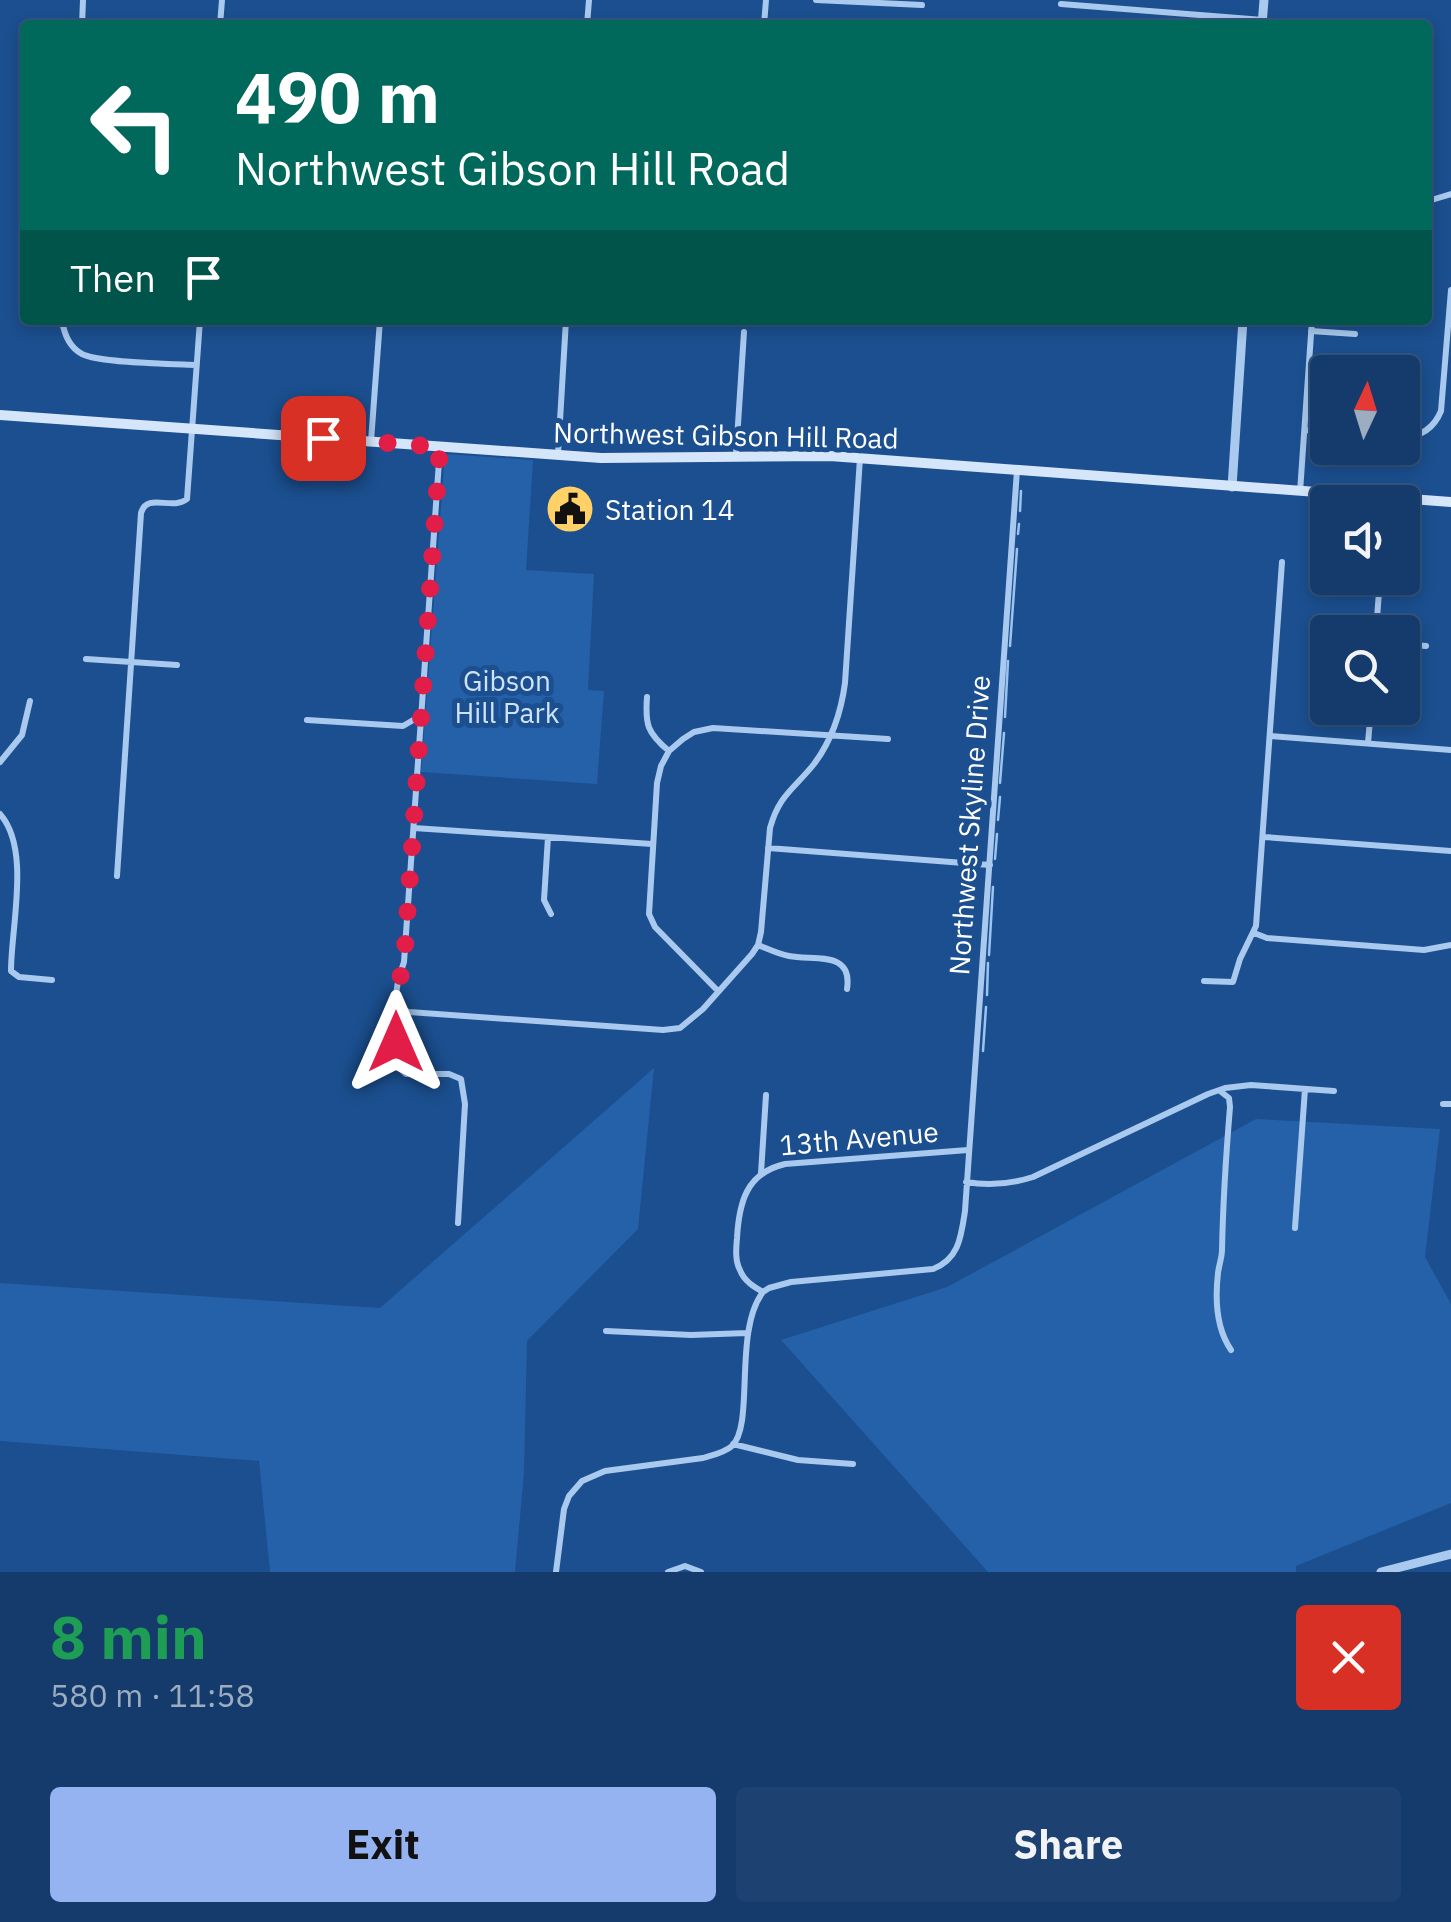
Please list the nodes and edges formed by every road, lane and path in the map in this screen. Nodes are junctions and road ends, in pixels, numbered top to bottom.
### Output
1 (816, 0) edge
2 (892, 2) edge
3 (1060, 4) dead end
4 (922, 5) dead end
5 (1231, 20) edge
6 (1451, 290) edge
7 (64, 325) edge
8 (200, 325) edge
9 (380, 325) edge
10 (566, 325) edge
11 (1243, 325) edge
12 (1312, 325) edge
13 (1312, 331) junction
14 (744, 332) dead end
15 (1354, 334) dead end
16 (196, 365) junction
17 (0, 415) edge
18 (192, 429) junction
19 (1305, 430) junction
20 (1310, 430) edge
21 (1420, 434) edge
22 (371, 442) junction
23 (440, 447) junction
24 (558, 455) junction
25 (736, 455) junction
26 (860, 458) junction
27 (1017, 470) junction
28 (1232, 486) junction
29 (1300, 492) junction
30 (1310, 493) edge
31 (1420, 501) edge
32 (1451, 502) edge
33 (1282, 562) dead end
34 (1420, 646) edge
35 (1426, 646) dead end
36 (86, 659) dead end
37 (132, 662) junction
38 (177, 665) dead end
39 (647, 696) dead end
40 (30, 702) dead end
41 (421, 716) junction
42 (308, 720) dead end
43 (1369, 725) edge
44 (830, 736) junction
45 (1270, 736) junction
46 (888, 739) dead end
47 (1368, 743) junction
48 (1451, 750) edge
49 (669, 752) junction
50 (0, 762) edge
51 (0, 814) edge
52 (414, 828) junction
53 (548, 837) junction
54 (1264, 837) junction
55 (652, 844) junction
56 (768, 848) junction
57 (1451, 850) edge
58 (990, 865) junction
59 (116, 876) dead end
60 (551, 914) dead end
61 (1254, 933) junction
62 (1451, 944) edge
63 (758, 945) junction
64 (52, 980) dead end
65 (1204, 980) dead end
66 (847, 989) dead end
67 (718, 991) junction
68 (396, 1000) junction
69 (1304, 1089) junction
70 (1219, 1090) junction
71 (1334, 1091) dead end
72 (766, 1095) dead end
73 (968, 1150) junction
74 (759, 1175) junction
75 (966, 1182) junction
76 (458, 1223) dead end
77 (1295, 1228) dead end
78 (763, 1292) junction
79 (606, 1331) dead end
80 (747, 1333) junction
81 (1231, 1350) dead end
82 (733, 1444) junction
83 (853, 1464) dead end
84 (1451, 1554) edge
85 (556, 1572) edge
86 (668, 1572) edge
87 (700, 1572) edge
88 (1381, 1572) edge

1 - 2 street
2 - 4 street
3 - 5 street
6 - 21 street
7 - 16 street
8 - 16 street
9 - 22 street
10 - 24 street
11 - 28 street
12 - 13 street
13 - 15 street
13 - 19 street
14 - 25 street
16 - 18 street
17 - 18 main road, Northwest Gibson Hill Road
18 - 22 main road, Northwest Gibson Hill Road
18 - 37 street
19 - 20 street
19 - 29 street
22 - 23 main road, Northwest Gibson Hill Road
23 - 24 main road, Northwest Gibson Hill Road
23 - 41 street
24 - 25 main road, Northwest Gibson Hill Road
25 - 26 main road, Northwest Gibson Hill Road
26 - 27 main road, Northwest Gibson Hill Road
26 - 44 street
27 - 28 main road, Northwest Gibson Hill Road
27 - 58 street, Northwest Skyline Drive
28 - 29 main road, Northwest Gibson Hill Road
29 - 30 main road, Northwest Gibson Hill Road
31 - 32 main road, Northwest Gibson Hill Road
33 - 45 street
34 - 35 street
36 - 37 street
37 - 38 street
37 - 59 street
39 - 49 street
40 - 50 street
41 - 42 street
41 - 52 street
43 - 47 street
44 - 46 street
44 - 49 street
44 - 56 street
45 - 47 street
45 - 54 street
47 - 48 street
49 - 55 street
51 - 64 street
52 - 53 street
52 - 68 street
53 - 55 street
53 - 60 street
54 - 57 street
54 - 61 street
55 - 67 street
56 - 58 street
56 - 63 street
58 - 73 street, Northwest Skyline Drive
61 - 62 street
61 - 65 street
63 - 66 street
63 - 67 street
67 - 68 street
68 - 76 street
69 - 70 street
69 - 71 street
69 - 77 street
70 - 75 street
70 - 81 street
72 - 74 street
73 - 74 street, 13th Avenue
73 - 75 street, Northwest Skyline Drive
74 - 78 street
75 - 78 street, Northwest Skyline Drive
78 - 80 street
79 - 80 street
80 - 82 street
82 - 83 street
82 - 85 street
84 - 88 street
86 - 87 street

